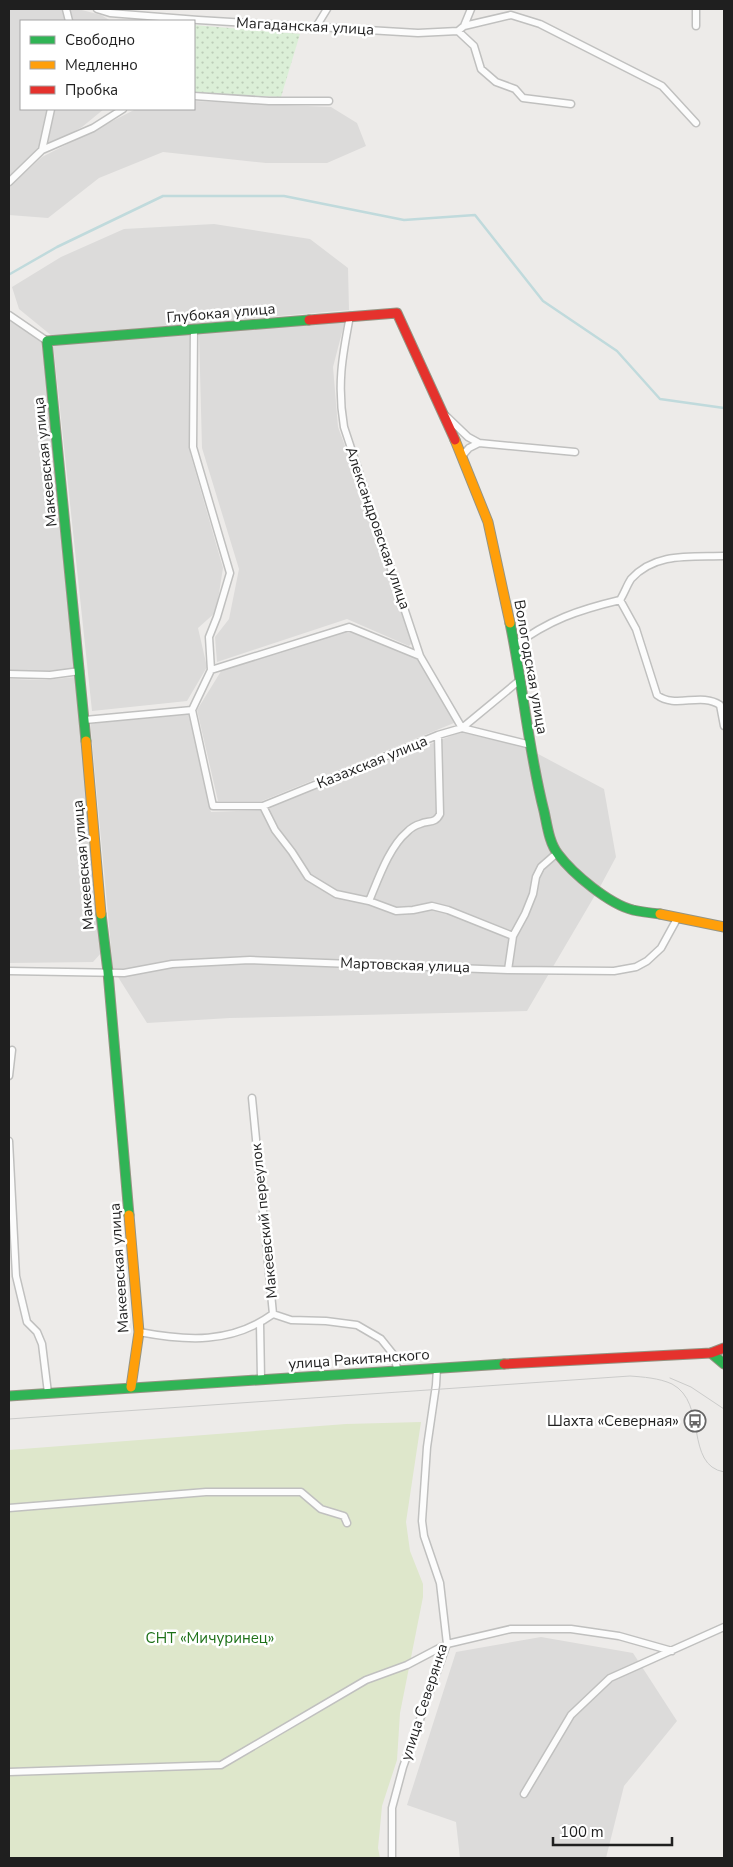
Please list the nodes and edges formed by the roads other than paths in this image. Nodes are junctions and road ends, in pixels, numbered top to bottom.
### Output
1 (97, 9) edge
2 (327, 9) edge
3 (471, 9) edge
4 (696, 9) edge
5 (110, 13) junction
6 (114, 20) edge
7 (696, 26) dead end
8 (316, 27) junction
9 (461, 28) junction
10 (195, 96) edge
11 (329, 101) dead end
12 (571, 104) dead end
13 (51, 110) edge
14 (121, 110) edge
15 (696, 123) dead end
16 (42, 150) junction
17 (9, 182) edge
18 (397, 313) joint
19 (9, 315) edge
20 (350, 316) junction
21 (194, 328) junction
22 (47, 341) junction
23 (441, 411) junction
24 (479, 443) junction
25 (575, 452) dead end
26 (462, 456) junction
27 (724, 556) edge
28 (620, 600) junction
29 (514, 646) junction
30 (420, 656) junction
31 (211, 670) junction
32 (80, 672) junction
33 (9, 674) edge
34 (520, 680) junction
35 (192, 710) junction
36 (85, 720) junction
37 (724, 726) edge
38 (462, 728) junction
39 (438, 735) junction
40 (531, 745) junction
41 (263, 806) junction
42 (557, 853) junction
43 (370, 901) junction
44 (678, 916) junction
45 (724, 927) edge
46 (513, 936) junction
47 (508, 970) junction
48 (9, 972) edge
49 (108, 972) junction
50 (12, 1050) dead end
51 (9, 1076) edge
52 (252, 1098) dead end
53 (9, 1142) edge
54 (273, 1314) junction
55 (260, 1323) junction
56 (139, 1332) junction
57 (724, 1348) edge
58 (711, 1353) junction
59 (724, 1364) edge
60 (437, 1368) junction
61 (398, 1372) junction
62 (262, 1379) junction
63 (132, 1388) junction
64 (48, 1393) junction
65 (9, 1396) edge
66 (9, 1508) edge
67 (347, 1522) dead end
68 (724, 1627) edge
69 (447, 1644) junction
70 (672, 1651) junction
71 (9, 1772) edge
72 (524, 1794) dead end
73 (392, 1858) edge

1 - 5 street, Магаданская улица
2 - 8 street
3 - 9 street
4 - 7 street
5 - 6 street
5 - 8 street, Магаданская улица
8 - 9 street, Магаданская улица
9 - 12 street
9 - 15 street, Магаданская улица
10 - 11 street
13 - 16 street
14 - 16 street
16 - 17 street
18 - 20 street, Глубокая улица
18 - 23 street, Вологодская улица
19 - 22 street
20 - 21 street, Глубокая улица
20 - 30 street, Александровская улица
21 - 22 street, Глубокая улица
21 - 31 street
22 - 32 street, Макеевская улица
23 - 24 street
23 - 26 street, Вологодская улица
24 - 25 street
24 - 26 street
26 - 29 street, Вологодская улица
27 - 28 street
28 - 29 street
28 - 37 street
29 - 34 street, Вологодская улица
30 - 31 street
30 - 38 street, Александровская улица
31 - 35 street
32 - 33 street
32 - 36 street, Макеевская улица
34 - 38 street
34 - 40 street, Вологодская улица
35 - 36 street
35 - 41 street, Казахская улица
36 - 49 street, Макеевская улица
38 - 39 street, Казахская улица
38 - 40 street
39 - 41 street, Казахская улица
39 - 43 street
40 - 42 street, Вологодская улица
41 - 43 street
42 - 44 street, Вологодская улица
42 - 46 street
43 - 46 street
44 - 45 street, Вологодская улица
44 - 47 street, Мартовская улица
46 - 47 street
47 - 49 street, Мартовская улица
48 - 49 street, Мартовская улица
49 - 56 street, Макеевская улица
50 - 51 street
52 - 54 street, Макеевский переулок
53 - 64 street
54 - 55 street
54 - 61 street, Макеевский переулок
55 - 56 street
55 - 62 street
56 - 63 street, Макеевская улица
57 - 58 street, улица Ракитянского
58 - 59 street
58 - 60 street, улица Ракитянского
60 - 61 street, улица Ракитянского
60 - 69 street, улица Северянка
61 - 62 street, улица Ракитянского
62 - 63 street, улица Ракитянского
63 - 64 street, улица Ракитянского
64 - 65 street, улица Ракитянского
66 - 67 street
68 - 70 street
69 - 70 street
69 - 71 street
69 - 73 street, улица Северянка
70 - 72 street

